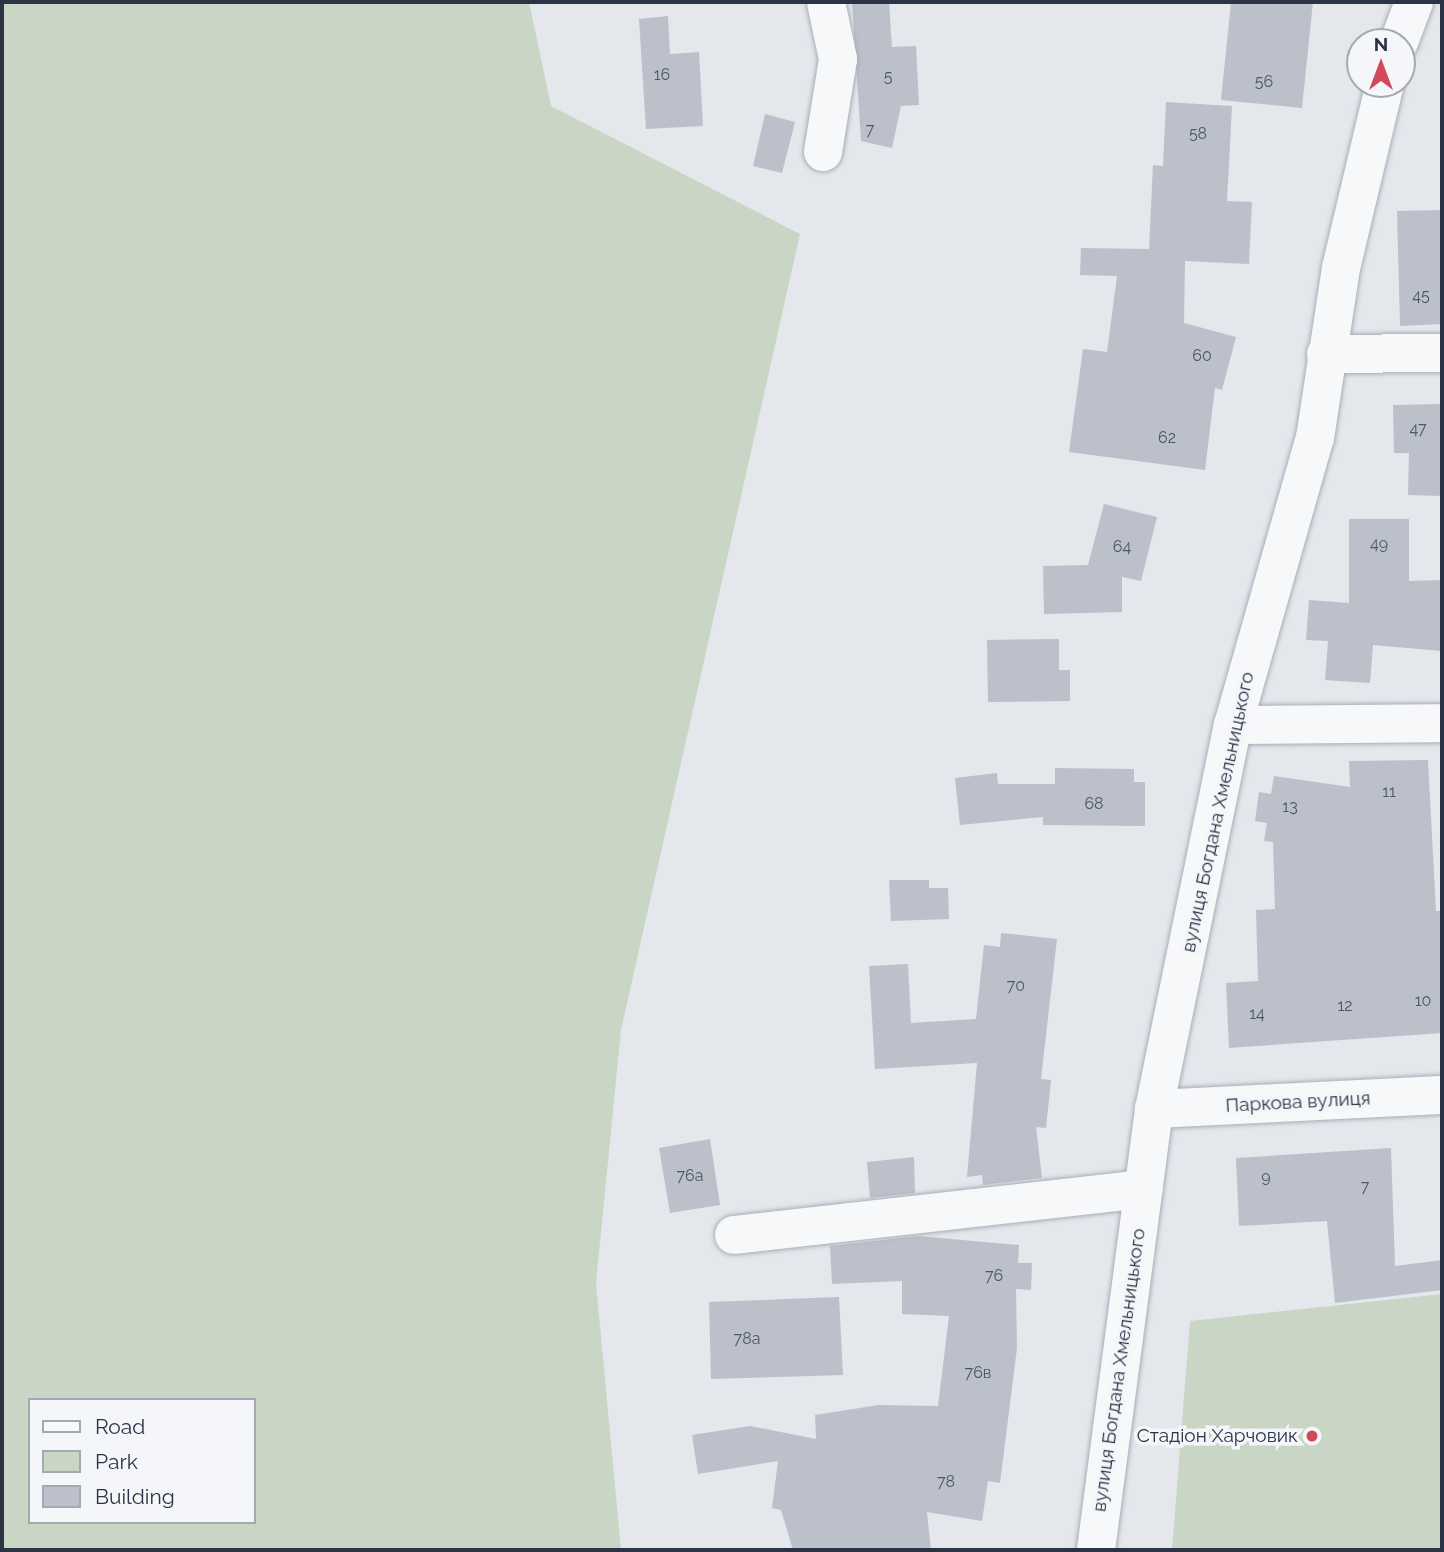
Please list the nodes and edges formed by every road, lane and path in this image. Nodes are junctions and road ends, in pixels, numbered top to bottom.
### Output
1 (826, 2) edge
2 (1414, 2) edge
3 (1404, 28) edge
4 (1382, 98) edge
5 (823, 152) dead end
6 (1442, 353) edge
7 (1326, 354) junction
8 (1442, 723) edge
9 (1233, 724) junction
10 (1442, 1095) edge
11 (1154, 1110) junction
12 (1143, 1189) junction
13 (734, 1235) dead end
14 (1096, 1550) edge

1 - 5 street
2 - 3 street
4 - 7 street, вулиця Богдана Хмельницького
6 - 7 street
7 - 9 street, вулиця Богдана Хмельницького
8 - 9 street
9 - 11 street, вулиця Богдана Хмельницького
10 - 11 street, Паркова вулиця
11 - 12 street, вулиця Богдана Хмельницького
12 - 13 street
12 - 14 street, вулиця Богдана Хмельницького

